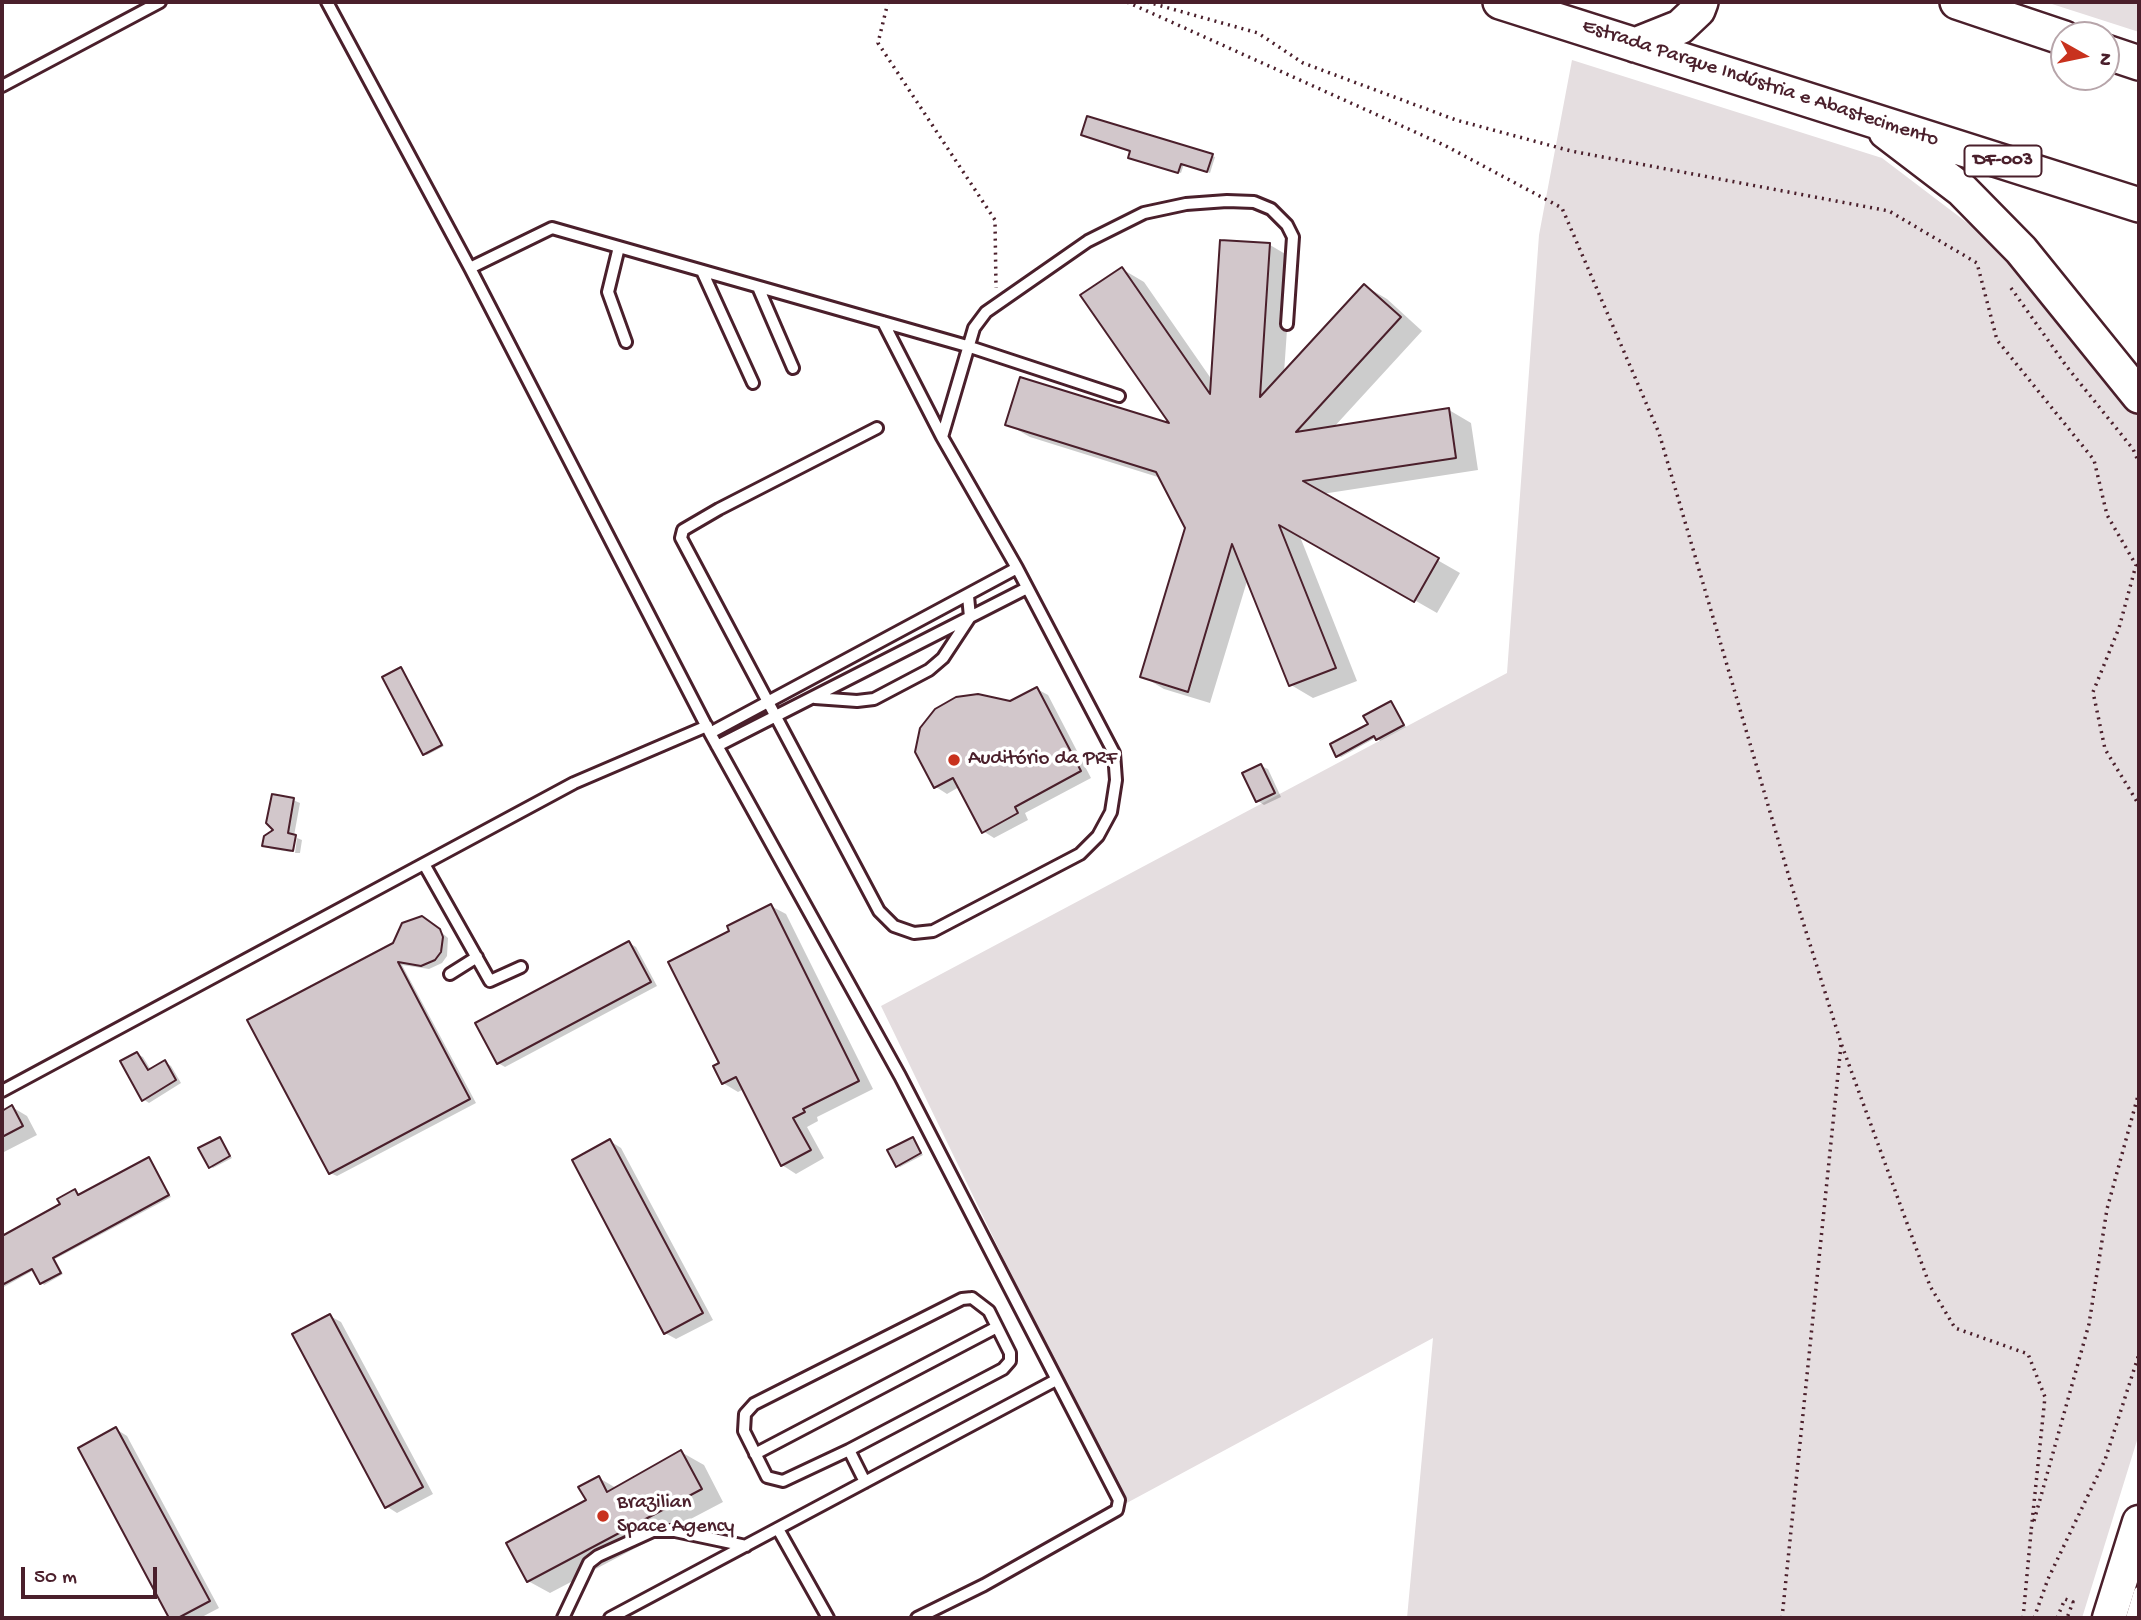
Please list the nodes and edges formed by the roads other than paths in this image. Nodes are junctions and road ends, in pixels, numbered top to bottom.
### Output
1 (160, 2) edge
2 (327, 2) edge
3 (1500, 2) edge
4 (1701, 2) edge
5 (1957, 2) edge
6 (2050, 33) edge
7 (1635, 45) junction
8 (2120, 57) edge
9 (2139, 63) edge
10 (2, 86) edge
11 (1867, 118) junction
12 (2139, 205) edge
13 (619, 247) junction
14 (470, 268) junction
15 (702, 271) junction
16 (758, 287) junction
17 (883, 322) junction
18 (1287, 324) dead end
19 (626, 342) dead end
20 (967, 346) junction
21 (793, 368) dead end
22 (753, 383) dead end
23 (1119, 396) dead end
24 (2139, 396) edge
25 (877, 428) dead end
26 (942, 437) junction
27 (1017, 568) junction
28 (1027, 588) junction
29 (968, 596) junction
30 (970, 617) junction
31 (815, 698) junction
32 (770, 704) junction
33 (777, 718) junction
34 (708, 730) junction
35 (717, 746) junction
36 (424, 864) junction
37 (477, 957) junction
38 (521, 967) dead end
39 (450, 974) dead end
40 (2, 1091) edge
41 (997, 1327) junction
42 (1056, 1380) junction
43 (849, 1450) junction
44 (755, 1454) junction
45 (865, 1482) junction
46 (2139, 1522) edge
47 (778, 1529) junction
48 (746, 1546) junction
49 (2139, 1592) edge
50 (563, 1618) edge
51 (610, 1618) edge
52 (828, 1618) edge
53 (917, 1618) edge
54 (2109, 1618) edge
55 (2131, 1618) edge

1 - 10 lane
2 - 14 lane
3 - 7 highway, Estrada Parque Indústria e Abastecimento / DF-003
4 - 7 highway
5 - 6 highway
7 - 11 highway, Estrada Parque Indústria e Abastecimento / DF-003
8 - 9 highway
11 - 12 highway, Estrada Parque Indústria e Abastecimento / DF-003
11 - 24 highway
13 - 14 lane
13 - 15 lane
13 - 19 lane
14 - 34 lane
15 - 16 lane
15 - 22 lane
16 - 17 lane
16 - 21 lane
17 - 20 lane
17 - 26 lane
18 - 20 lane
20 - 23 lane
20 - 26 lane
25 - 32 lane
26 - 27 lane
27 - 28 lane
27 - 29 lane
28 - 30 lane
28 - 33 lane
29 - 30 lane
29 - 32 lane
30 - 31 lane
30 - 31 lane
31 - 33 lane
32 - 33 lane
32 - 34 lane
33 - 35 lane
34 - 35 lane
34 - 36 lane
35 - 42 lane
36 - 37 lane
36 - 40 lane
37 - 38 lane
37 - 39 lane
41 - 43 lane
41 - 44 lane
41 - 44 lane
42 - 45 lane
42 - 53 lane
43 - 44 lane
43 - 45 lane
45 - 47 lane
46 - 54 main road
47 - 48 lane
47 - 52 lane
48 - 50 lane
48 - 51 lane
49 - 55 lane

